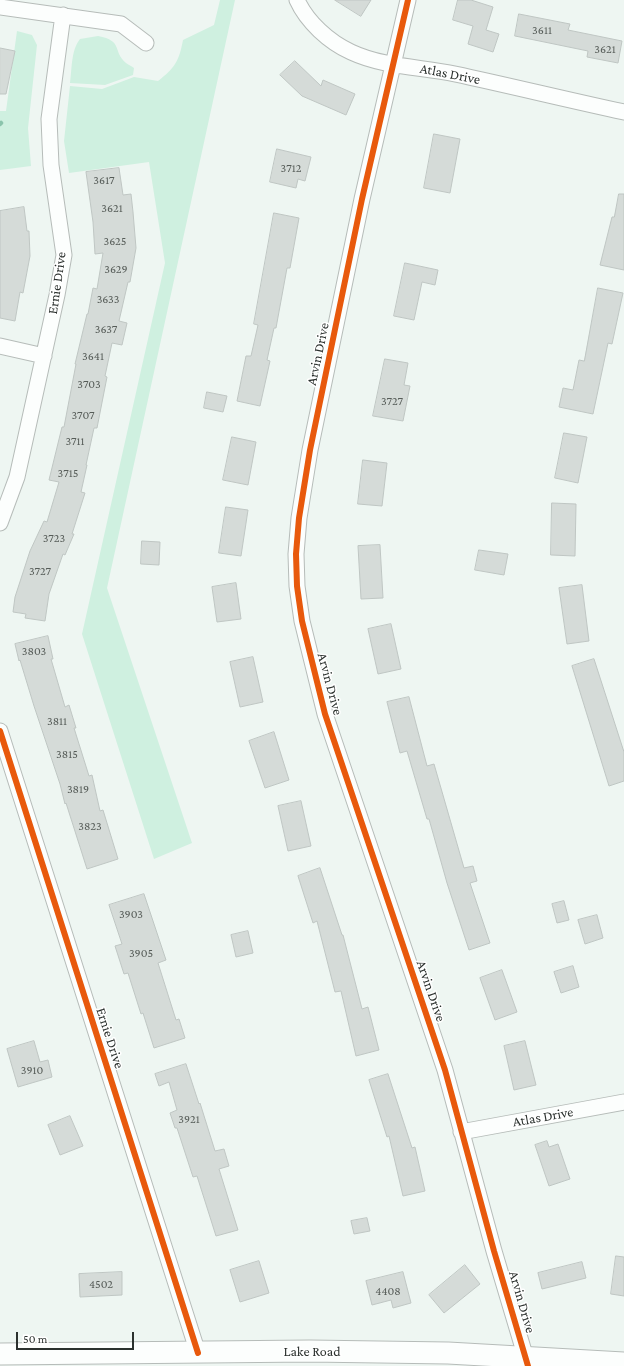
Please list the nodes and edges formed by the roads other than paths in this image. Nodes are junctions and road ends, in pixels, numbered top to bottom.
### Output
1 (298, 0) edge
2 (408, 0) edge
3 (0, 7) edge
4 (63, 15) junction
5 (146, 43) dead end
6 (392, 64) junction
7 (624, 112) edge
8 (0, 346) edge
9 (44, 356) junction
10 (0, 523) edge
11 (0, 731) edge
12 (624, 1102) edge
13 (461, 1132) junction
14 (198, 1353) junction
15 (0, 1354) edge
16 (527, 1361) edge
17 (624, 1363) edge

1 - 6 street, Atlas Drive
2 - 6 street, Arvin Drive
3 - 4 street
4 - 5 street
4 - 9 street, Ernie Drive
6 - 7 street, Atlas Drive
6 - 13 street, Arvin Drive
8 - 9 street
9 - 10 street, Ernie Drive
11 - 14 street, Ernie Drive
12 - 13 street, Atlas Drive
13 - 16 street, Arvin Drive
14 - 15 street, Lake Road
14 - 16 street, Lake Road
16 - 17 street, Lake Road

